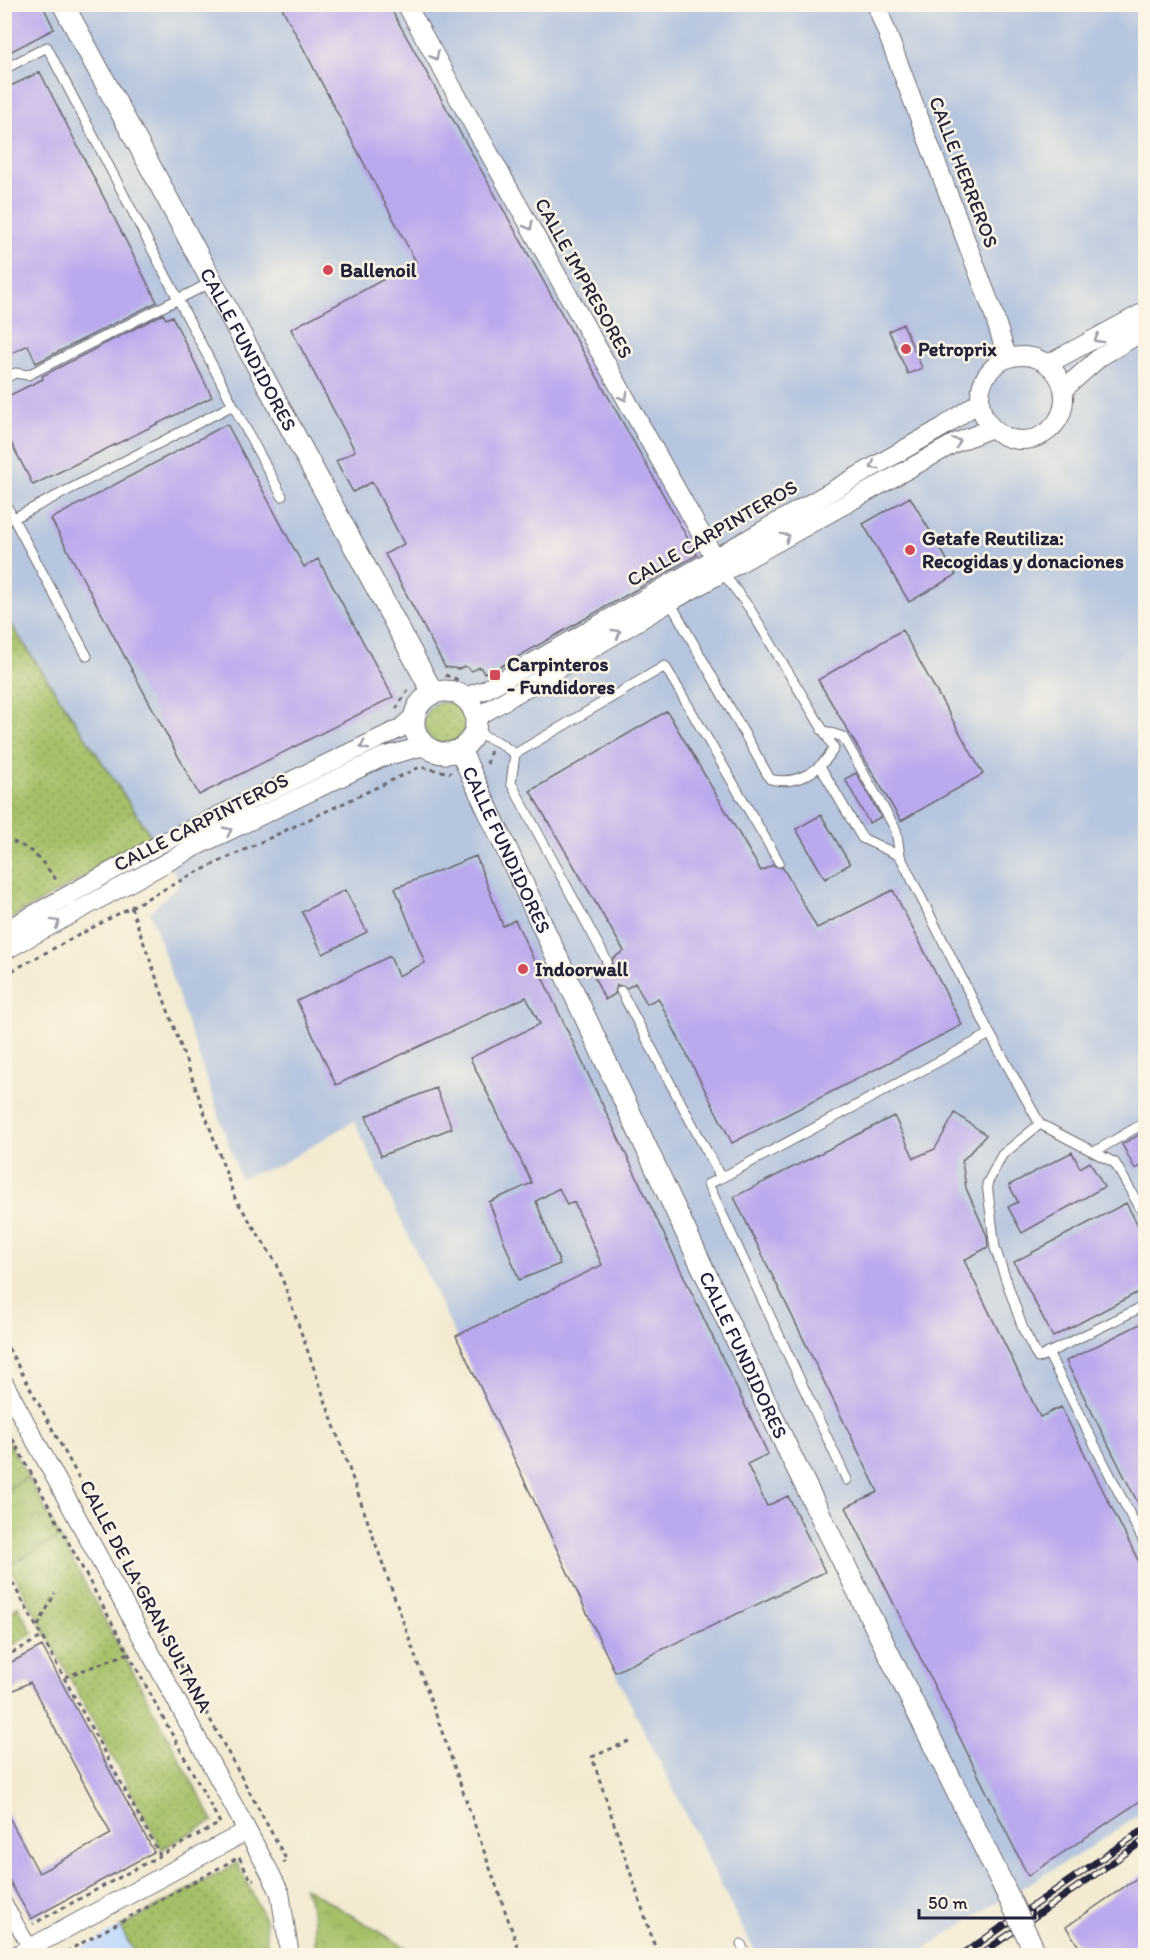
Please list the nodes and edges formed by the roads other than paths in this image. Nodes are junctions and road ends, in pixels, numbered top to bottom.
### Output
1 (63, 4) edge
2 (406, 4) edge
3 (876, 4) edge
4 (4, 69) edge
5 (212, 282) junction
6 (178, 299) junction
7 (1146, 311) edge
8 (1146, 330) edge
9 (1007, 357) junction
10 (1048, 364) junction
11 (4, 379) edge
12 (1064, 389) junction
13 (979, 402) junction
14 (233, 405) junction
15 (992, 429) junction
16 (282, 496) dead end
17 (4, 501) edge
18 (14, 518) junction
19 (718, 566) junction
20 (670, 602) junction
21 (87, 656) dead end
22 (433, 693) junction
23 (464, 697) junction
24 (414, 716) junction
25 (476, 724) junction
26 (822, 730) junction
27 (424, 746) junction
28 (460, 750) junction
29 (515, 754) junction
30 (820, 766) junction
31 (900, 856) junction
32 (779, 862) dead end
33 (4, 931) edge
34 (4, 951) edge
35 (607, 961) dead end
36 (621, 991) dead end
37 (990, 1034) junction
38 (1146, 1122) edge
39 (1040, 1124) junction
40 (1094, 1152) junction
41 (721, 1178) junction
42 (1146, 1218) edge
43 (1146, 1305) edge
44 (1048, 1353) junction
45 (4, 1383) edge
46 (847, 1480) dead end
47 (1146, 1546) edge
48 (247, 1831) junction
49 (4, 1902) edge
50 (741, 1944) dead end
51 (23, 1952) edge
52 (290, 1956) edge
53 (746, 1956) edge
54 (1037, 1956) edge

1 - 5 street, CALLE FUNDIDORES
2 -> 19 street, CALLE IMPRESORES
3 - 9 street, CALLE HERREROS
4 - 6 lane
5 - 6 lane
5 - 22 street, CALLE FUNDIDORES
6 - 11 lane
6 - 14 lane
7 -> 10 street
8 - 12 street
9 - 10 street
9 - 13 street
10 - 12 street
12 - 15 street
13 - 15 street
13 -> 19 street, CALLE CARPINTEROS
14 - 16 lane
14 - 18 lane
19 -> 15 street, CALLE CARPINTEROS
17 - 18 lane
18 - 21 lane
19 - 20 street, CALLE CARPINTEROS
19 - 23 street, CALLE CARPINTEROS
19 - 26 lane
25 -> 20 street, CALLE CARPINTEROS
20 - 30 lane
22 - 23 street
22 - 24 street
23 - 25 street
24 - 27 street
24 -> 33 street, CALLE CARPINTEROS
25 - 28 street
25 - 29 lane
26 - 30 lane
26 - 31 lane
27 - 28 street
34 -> 27 street, CALLE CARPINTEROS
28 - 54 street, CALLE FUNDIDORES, bridge
29 - 32 lane
29 - 35 lane
30 - 31 lane
31 - 37 lane
36 - 41 lane
37 - 39 lane
37 - 41 lane
38 - 40 lane
39 - 40 lane
39 - 44 lane
40 - 42 lane
41 - 46 lane
43 - 44 lane
44 - 47 lane
45 - 48 street, CALLE DE LA GRAN SULTANA
48 - 51 street
48 - 52 street, CALLE DE LA GRAN SULTANA
49 - 51 street
50 - 53 lane

